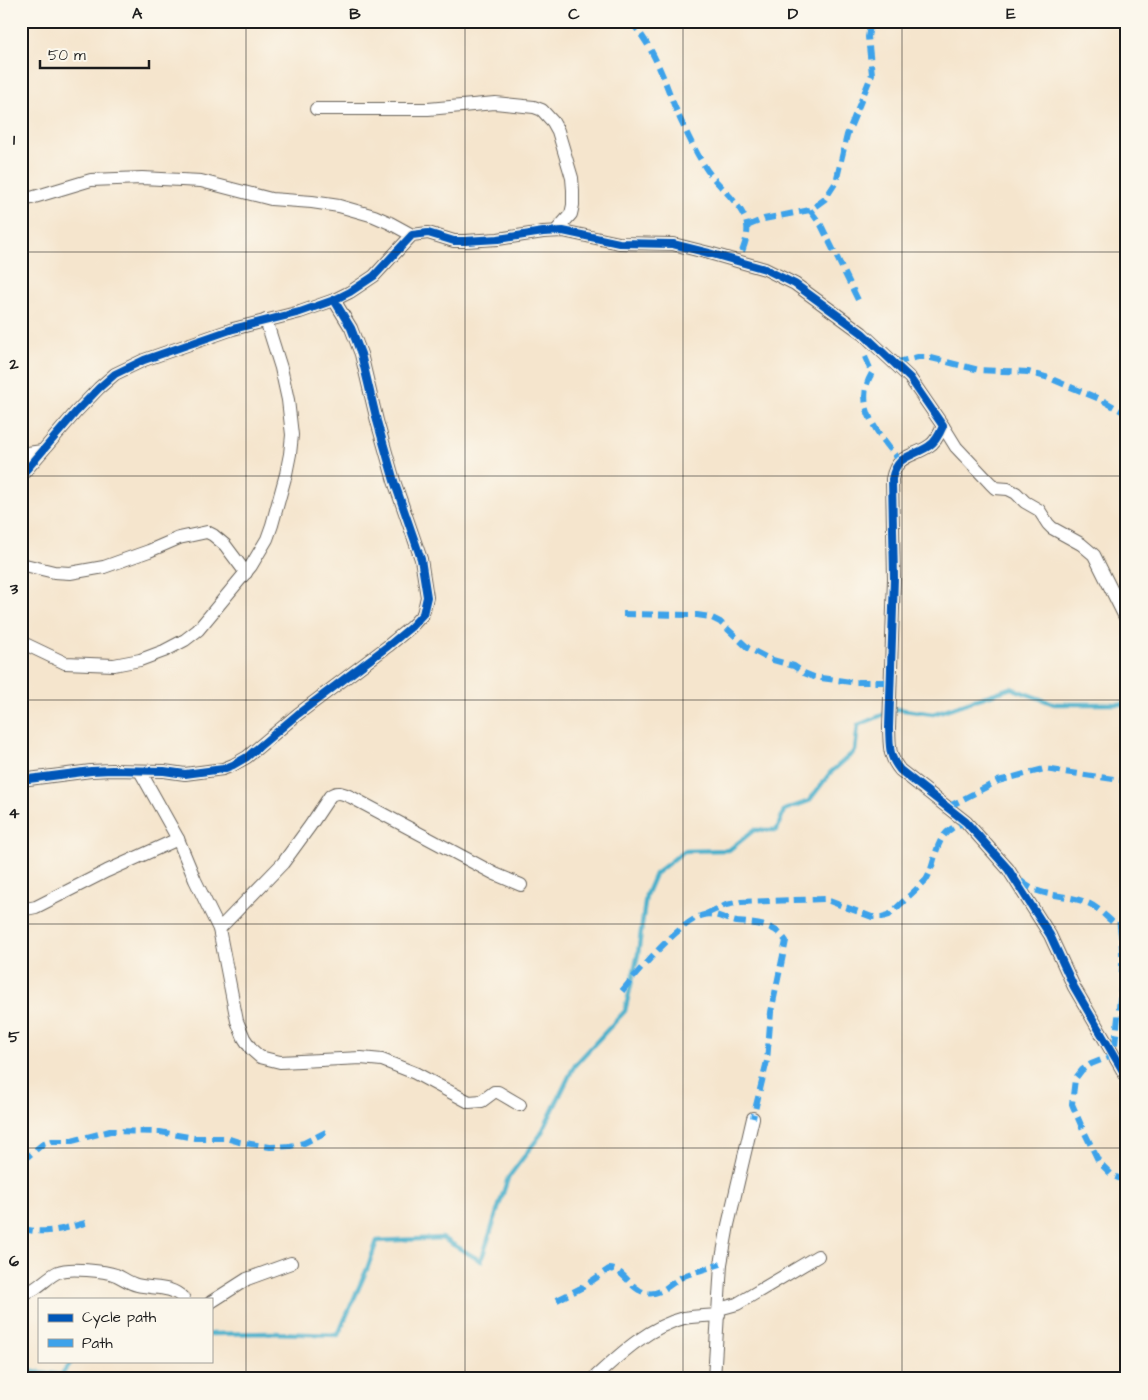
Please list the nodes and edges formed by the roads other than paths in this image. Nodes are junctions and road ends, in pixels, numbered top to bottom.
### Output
1 (316, 109) dead end
2 (21, 201) edge
3 (556, 231) junction
4 (412, 235) junction
5 (334, 300) junction
6 (266, 320) junction
7 (943, 426) junction
8 (42, 451) junction
9 (21, 454) edge
10 (21, 476) edge
11 (21, 564) edge
12 (246, 572) junction
13 (1127, 621) edge
14 (21, 642) edge
15 (140, 771) junction
16 (21, 780) edge
17 (178, 839) junction
18 (521, 885) dead end
19 (21, 910) edge
20 (219, 929) junction
21 (1127, 1078) edge
22 (520, 1105) dead end
23 (753, 1118) dead end
24 (818, 1256) dead end
25 (291, 1263) dead end
26 (21, 1293) edge
27 (183, 1298) edge
28 (212, 1301) edge
29 (719, 1312) junction
30 (593, 1379) edge
31 (714, 1379) edge

1 - 3 street
2 - 4 street
3 - 4 street
3 - 7 street
4 - 5 street
5 - 6 street
5 - 15 street
6 - 8 street
6 - 12 street
7 - 13 street
7 - 21 street
8 - 9 street
8 - 10 street
11 - 12 street
12 - 14 street
15 - 16 street
15 - 17 street
17 - 19 street
17 - 20 street
18 - 20 street
20 - 22 street
23 - 29 street
24 - 29 street
25 - 28 street
26 - 27 street
29 - 30 street
29 - 31 street

